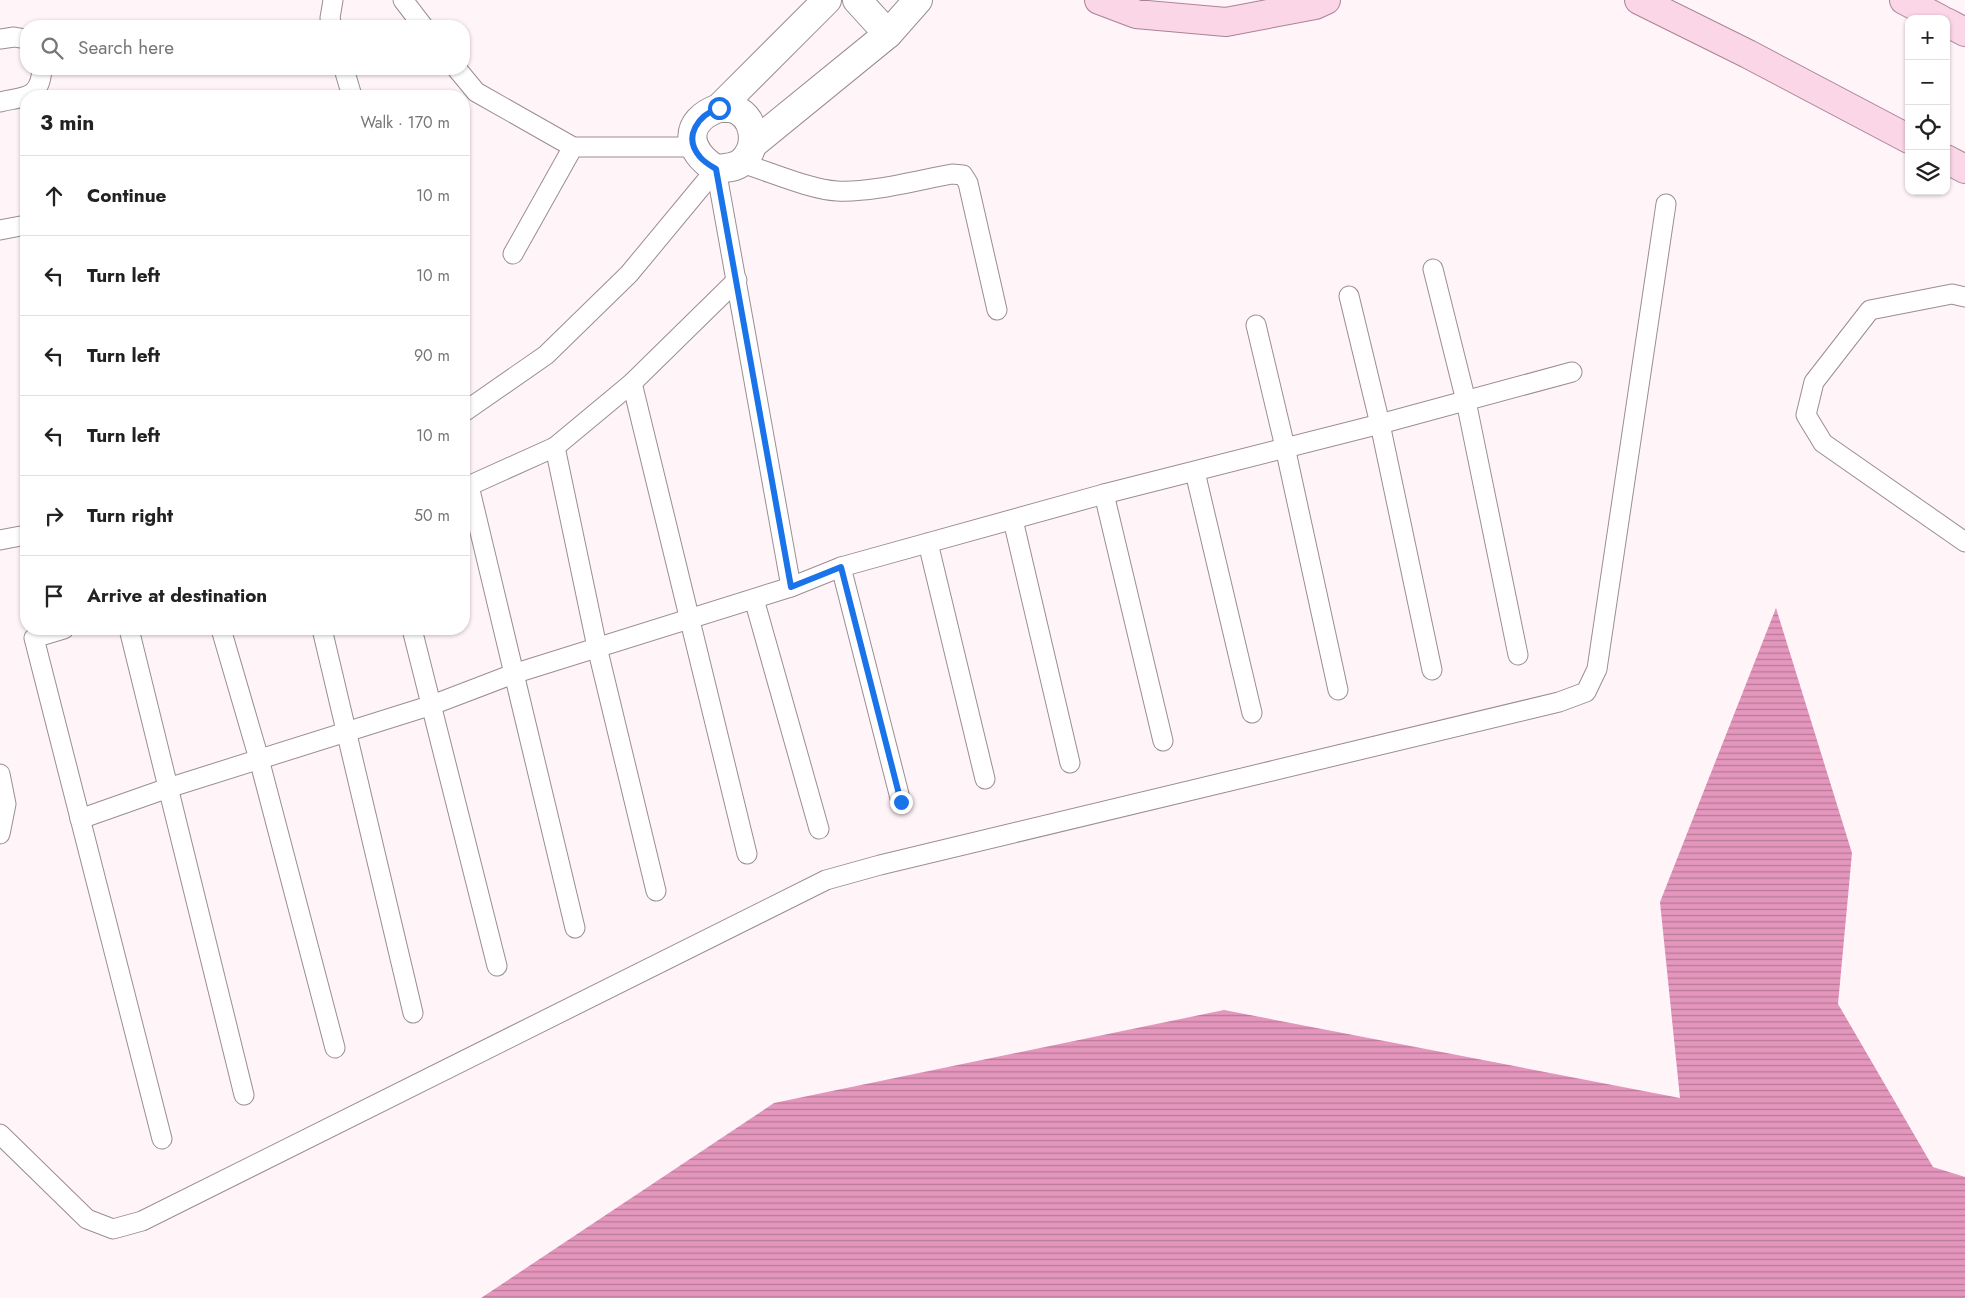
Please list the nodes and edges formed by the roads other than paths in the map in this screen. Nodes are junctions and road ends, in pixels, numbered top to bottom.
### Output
1 (333, 0) edge
2 (403, 0) edge
3 (827, 0) edge
4 (857, 0) edge
5 (918, 0) edge
6 (1099, 0) edge
7 (1326, 0) edge
8 (1639, 0) edge
9 (1904, 0) edge
10 (1932, 15) edge
11 (330, 20) edge
12 (418, 20) edge
13 (1950, 24) edge
14 (1965, 32) edge
15 (888, 34) junction
16 (20, 38) edge
17 (0, 39) edge
18 (42, 75) edge
19 (346, 75) edge
20 (462, 75) edge
21 (36, 90) edge
22 (350, 90) edge
23 (20, 98) edge
24 (0, 102) edge
25 (719, 108) junction
26 (1905, 137) edge
27 (574, 147) junction
28 (694, 147) junction
29 (737, 159) junction
30 (1950, 161) edge
31 (1965, 169) edge
32 (1666, 204) dead end
33 (20, 226) edge
34 (0, 230) edge
35 (513, 254) dead end
36 (1432, 269) dead end
37 (736, 280) junction
38 (1349, 296) dead end
39 (1965, 297) edge
40 (997, 310) dead end
41 (1256, 325) dead end
42 (1572, 372) dead end
43 (632, 383) junction
44 (1466, 401) junction
45 (470, 408) edge
46 (1380, 424) junction
47 (555, 447) junction
48 (1285, 447) junction
49 (1195, 472) junction
50 (470, 485) edge
51 (1104, 494) junction
52 (470, 503) edge
53 (1013, 520) junction
54 (20, 536) edge
55 (0, 540) edge
56 (1965, 542) edge
57 (928, 543) junction
58 (841, 567) junction
59 (791, 587) junction
60 (754, 599) junction
61 (691, 618) junction
62 (44, 635) edge
63 (130, 635) edge
64 (224, 635) edge
65 (323, 635) edge
66 (414, 635) edge
67 (597, 647) junction
68 (1518, 656) dead end
69 (1432, 670) dead end
70 (513, 674) junction
71 (1338, 690) dead end
72 (432, 705) junction
73 (1252, 713) dead end
74 (347, 732) junction
75 (1163, 741) dead end
76 (259, 759) junction
77 (1070, 763) dead end
78 (0, 774) edge
79 (985, 778) dead end
80 (168, 788) junction
81 (901, 802) dead end
82 (80, 819) junction
83 (819, 829) dead end
84 (0, 834) edge
85 (747, 854) dead end
86 (656, 891) dead end
87 (575, 928) dead end
88 (497, 966) dead end
89 (413, 1014) dead end
90 (335, 1048) dead end
91 (244, 1095) dead end
92 (0, 1134) edge
93 (162, 1139) dead end

1 - 11 lane
2 - 12 lane
3 - 25 street
4 - 15 street
5 - 15 street
6 - 7 main road
8 - 26 main road
9 - 10 main road
13 - 14 main road
15 - 29 street
16 - 17 lane
18 - 21 lane
19 - 22 lane
20 - 27 lane
23 - 24 lane
25 - 28 street
25 - 29 street
27 - 28 lane
27 - 35 lane
28 - 29 street
29 - 37 lane
29 - 40 lane
29 - 45 lane
30 - 31 main road
32 - 92 lane
33 - 34 lane
36 - 44 lane
37 - 43 lane
37 - 59 lane
38 - 46 lane
39 - 56 lane
41 - 48 lane
42 - 44 lane
43 - 47 lane
43 - 61 lane
44 - 46 lane
44 - 68 lane
46 - 48 lane
46 - 69 lane
47 - 50 lane
47 - 67 lane
48 - 49 lane
48 - 71 lane
49 - 51 lane
49 - 73 lane
51 - 53 lane
51 - 75 lane
52 - 70 lane
53 - 57 lane
53 - 77 lane
54 - 55 lane
57 - 58 lane
57 - 79 lane
58 - 59 lane
58 - 81 lane
59 - 60 lane
60 - 61 lane
60 - 83 lane
61 - 67 lane
61 - 85 lane
62 - 82 lane
63 - 80 lane
64 - 76 lane
65 - 74 lane
66 - 72 lane
67 - 70 lane
67 - 86 lane
70 - 72 lane
70 - 87 lane
72 - 74 lane
72 - 88 lane
74 - 76 lane
74 - 89 lane
76 - 80 lane
76 - 90 lane
78 - 84 lane
80 - 82 lane
80 - 91 lane
82 - 93 lane

